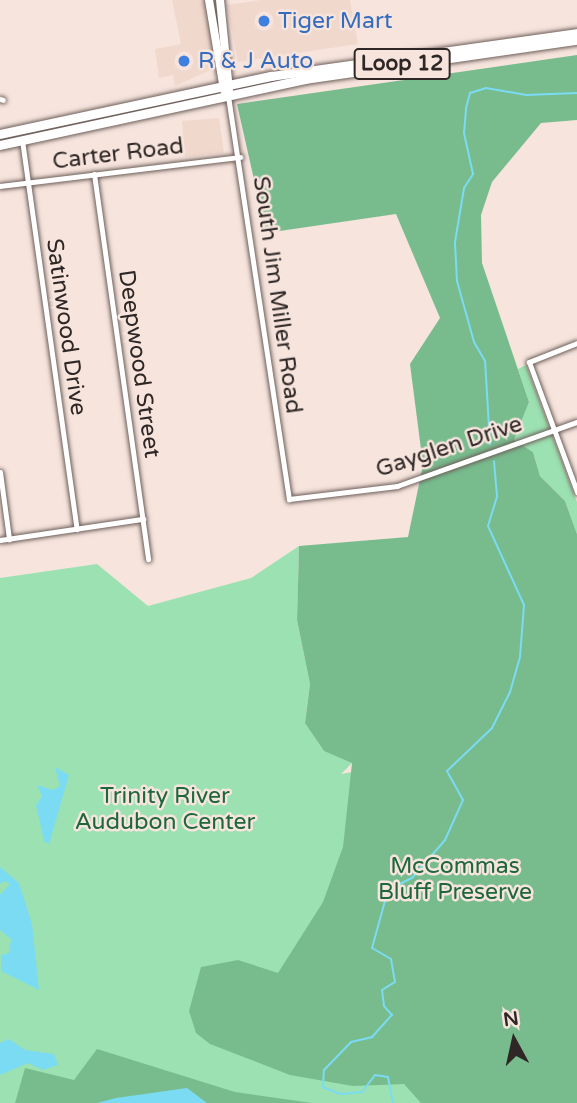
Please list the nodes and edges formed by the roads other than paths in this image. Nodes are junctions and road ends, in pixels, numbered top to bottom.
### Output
1 (209, 0) edge
2 (220, 0) edge
3 (577, 33) edge
4 (577, 40) edge
5 (226, 85) junction
6 (228, 96) junction
7 (0, 134) edge
8 (21, 135) junction
9 (0, 145) edge
10 (240, 157) junction
11 (94, 174) junction
12 (28, 183) junction
13 (0, 186) edge
14 (577, 343) edge
15 (577, 422) edge
16 (554, 431) junction
17 (0, 472) edge
18 (577, 492) edge
19 (289, 499) joint
20 (143, 519) junction
21 (77, 529) junction
22 (9, 539) junction
23 (0, 540) edge
24 (148, 559) dead end

1 - 5 main road
2 - 5 main road
3 - 5 main road, Loop 12
4 - 6 main road, Loop 12
5 - 6 main road
5 - 8 main road, Loop 12
6 - 8 main road, Loop 12
6 - 10 street, South Jim Miller Road
7 - 8 main road, Loop 12
8 - 9 main road, Loop 12
8 - 12 street, Satinwood Drive
10 - 11 street, Carter Road
10 - 19 street, South Jim Miller Road
11 - 12 street, Carter Road
11 - 20 street, Deepwood Street
12 - 13 street, Carter Road
12 - 21 street, Satinwood Drive
14 - 16 street
15 - 16 street, Gayglen Drive
16 - 18 street
16 - 19 street, Gayglen Drive
17 - 22 street
20 - 21 street
20 - 24 street, Deepwood Street
21 - 22 street
22 - 23 street

